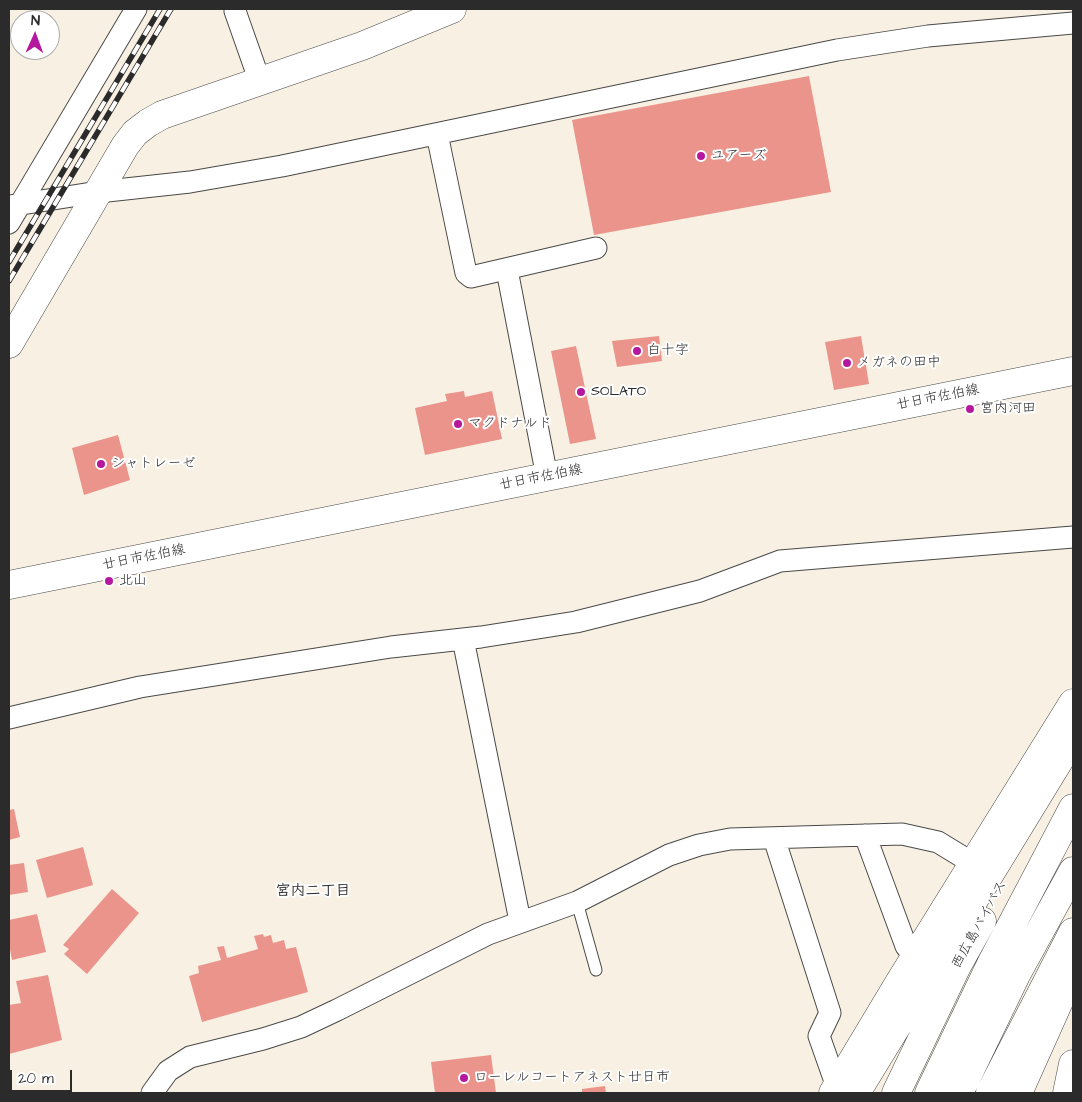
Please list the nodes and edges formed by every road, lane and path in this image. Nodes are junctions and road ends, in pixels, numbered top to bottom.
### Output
1 (452, 9) edge
2 (235, 11) dead end
3 (127, 14) edge
4 (1073, 23) edge
5 (260, 82) junction
6 (437, 134) junction
7 (98, 192) junction
8 (12, 211) edge
9 (596, 248) dead end
10 (508, 270) junction
11 (9, 344) edge
12 (1073, 371) edge
13 (547, 477) junction
14 (1073, 536) edge
15 (9, 585) edge
16 (463, 639) junction
17 (1073, 703) edge
18 (9, 718) edge
19 (1073, 738) edge
20 (1073, 761) edge
21 (1073, 808) edge
22 (865, 835) junction
23 (774, 838) junction
24 (974, 864) junction
25 (1073, 871) edge
26 (577, 902) junction
27 (520, 921) junction
28 (1073, 932) edge
29 (915, 958) junction
30 (957, 966) junction
31 (596, 970) dead end
32 (1061, 973) edge
33 (1073, 1064) edge
34 (842, 1091) edge
35 (152, 1093) edge
36 (873, 1093) edge
37 (896, 1093) edge
38 (929, 1093) edge
39 (959, 1093) edge
40 (990, 1093) edge
41 (1010, 1093) edge
42 (1018, 1093) edge
43 (1068, 1093) edge

1 - 5 main road
2 - 5 street
3 - 8 street
4 - 6 street
5 - 7 main road
6 - 7 street
6 - 10 street
7 - 8 street
7 - 11 main road
9 - 10 street
10 - 13 street
12 - 13 main road, 廿日市佐伯線
13 - 15 main road, 廿日市佐伯線
14 - 16 street
16 - 18 street
16 - 27 street
17 - 24 main road
19 - 34 main road
20 - 30 main road, 西広島バイパス
21 - 38 main road
22 - 23 street
22 - 24 street
22 - 29 street
23 - 26 street
23 - 34 street
24 - 29 main road
25 - 39 main road
26 - 27 street
26 - 31 lane
27 - 35 street
28 - 32 main road
29 - 34 main road
30 - 36 main road
30 - 37 main road, 西広島バイパス
32 - 40 main road
32 - 41 main road
32 - 42 main road
33 - 43 main road

